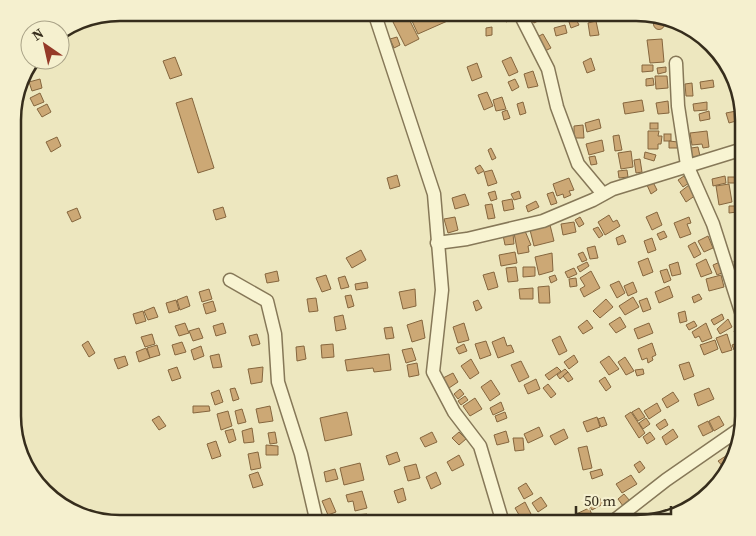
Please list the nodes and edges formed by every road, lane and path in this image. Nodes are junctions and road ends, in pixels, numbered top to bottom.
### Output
1 (377, 21) edge
2 (524, 21) edge
3 (676, 63) dead end
4 (735, 152) edge
5 (687, 166) junction
6 (603, 194) junction
7 (437, 243) junction
8 (230, 280) dead end
9 (735, 292) edge
10 (733, 434) edge
11 (315, 515) edge
12 (500, 515) edge
13 (622, 515) edge

1 - 7 street
2 - 6 street
3 - 5 street
4 - 5 street
5 - 6 street
5 - 9 street
6 - 7 street
7 - 12 street
8 - 11 street
10 - 13 street

